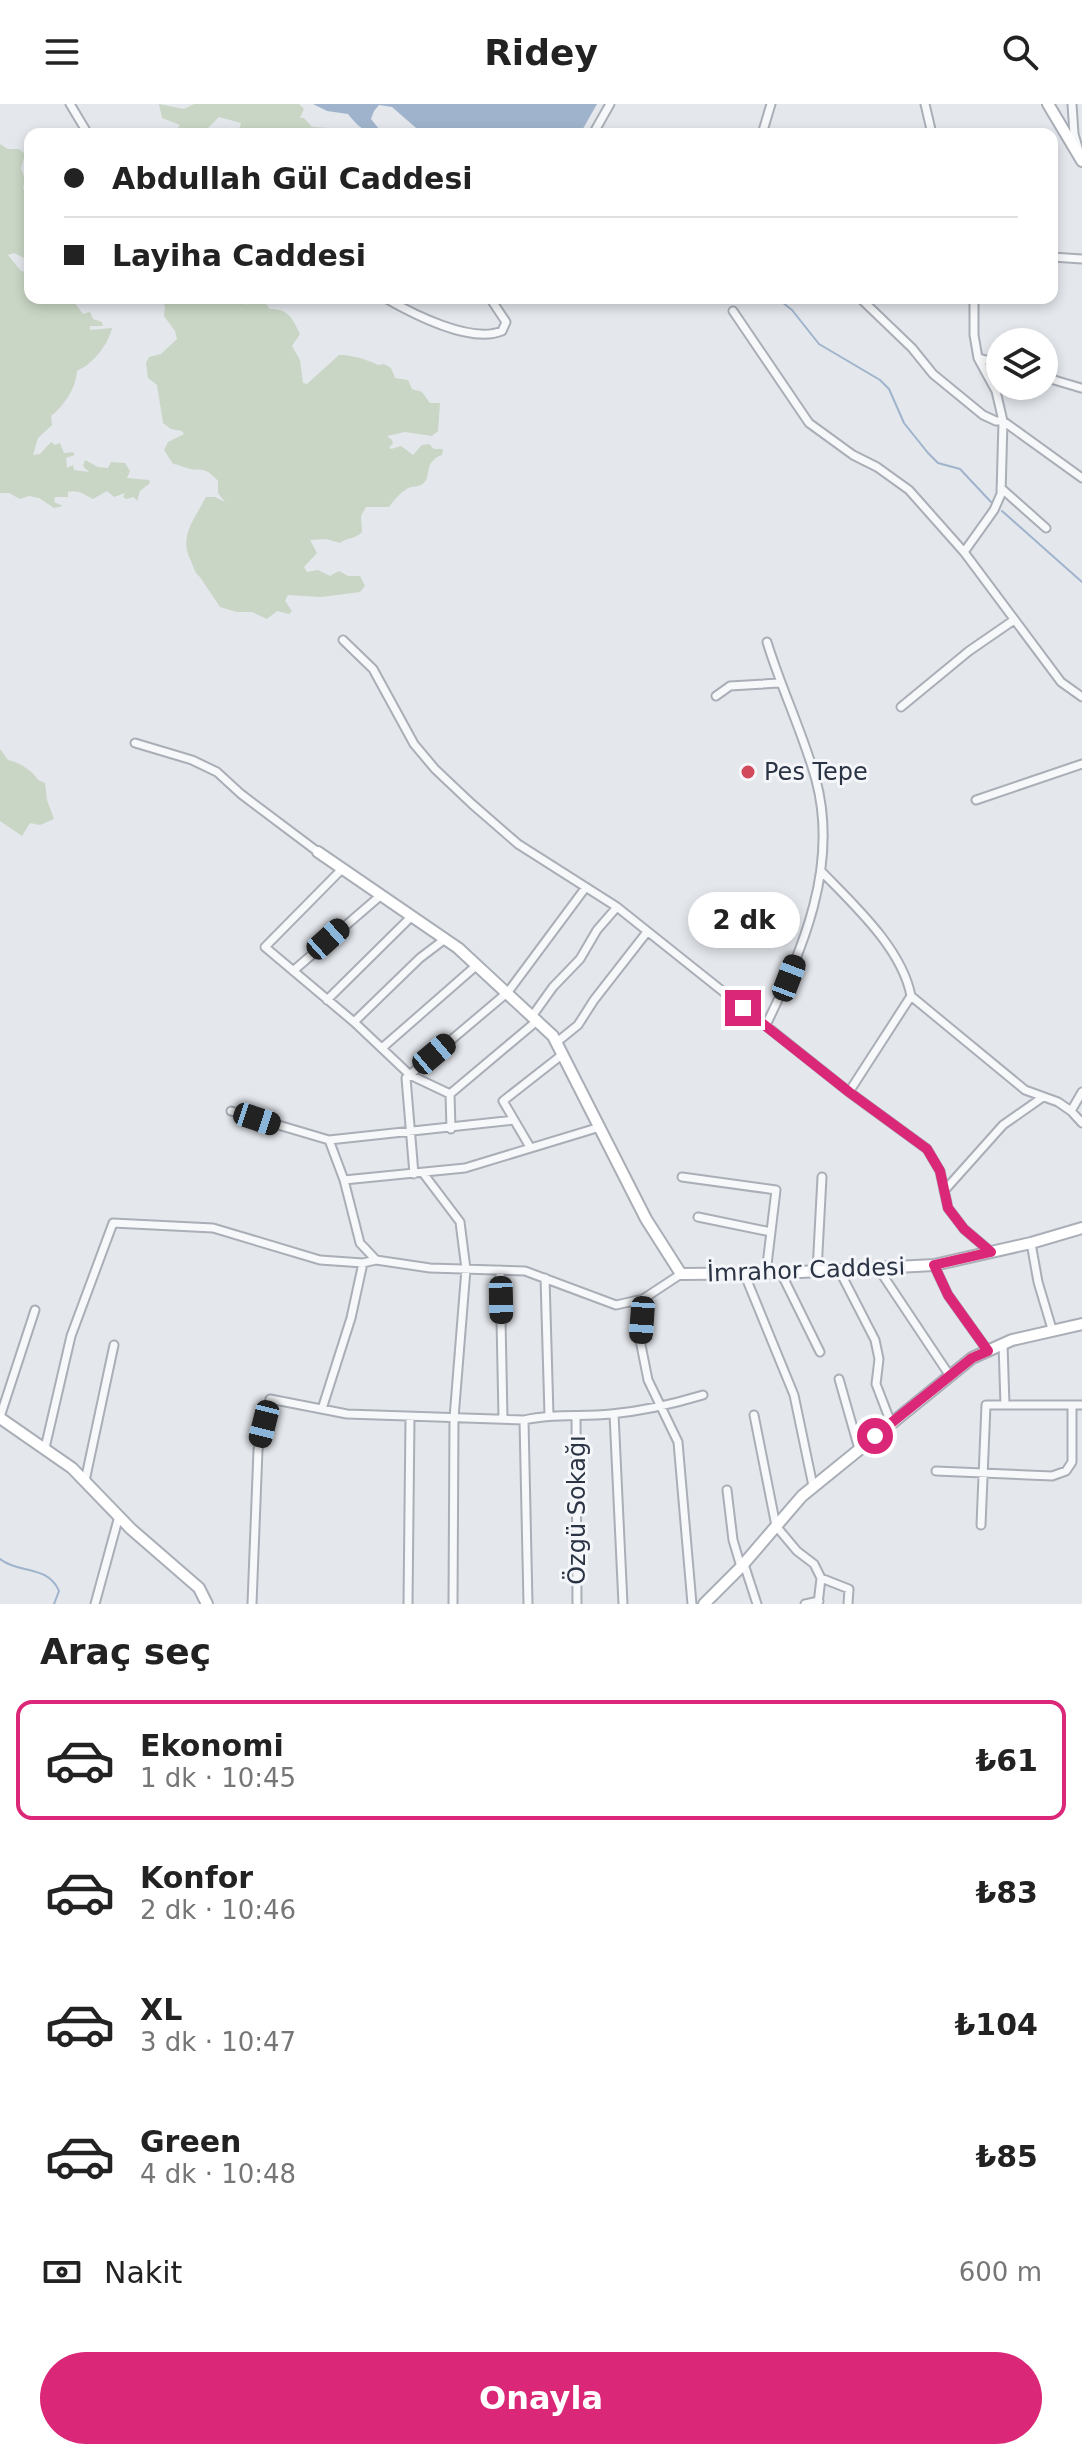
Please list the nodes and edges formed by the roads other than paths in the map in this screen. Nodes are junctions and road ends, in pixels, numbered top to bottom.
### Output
1 (70, 104) edge
2 (610, 104) edge
3 (771, 104) edge
4 (925, 104) edge
5 (1048, 104) edge
6 (1072, 104) edge
7 (84, 128) edge
8 (596, 128) edge
9 (764, 128) edge
10 (931, 128) edge
11 (1082, 161) edge
12 (1058, 257) edge
13 (1082, 259) edge
14 (397, 304) edge
15 (494, 304) edge
16 (866, 304) edge
17 (974, 304) edge
18 (733, 311) dead end
19 (978, 358) junction
20 (986, 360) edge
21 (1058, 381) edge
22 (1081, 388) edge
23 (1003, 421) junction
24 (1082, 478) edge
25 (1001, 488) junction
26 (1046, 528) dead end
27 (964, 552) junction
28 (1014, 620) junction
29 (343, 640) dead end
30 (767, 642) dead end
31 (779, 683) junction
32 (716, 696) dead end
33 (1082, 697) edge
34 (901, 707) dead end
35 (135, 743) dead end
36 (1082, 764) edge
37 (976, 800) dead end
38 (318, 852) joint
39 (342, 869) junction
40 (822, 872) junction
41 (586, 887) junction
42 (380, 896) junction
43 (617, 907) junction
44 (411, 917) junction
45 (647, 932) junction
46 (445, 939) junction
47 (477, 965) junction
48 (293, 971) junction
49 (508, 992) junction
50 (911, 996) junction
51 (327, 1000) junction
52 (536, 1017) junction
53 (354, 1022) junction
54 (766, 1025) junction
55 (557, 1042) junction
56 (382, 1048) junction
57 (563, 1054) junction
58 (410, 1075) junction
59 (849, 1092) junction
60 (1082, 1092) edge
61 (450, 1094) junction
62 (1043, 1097) junction
63 (231, 1111) dead end
64 (1071, 1111) junction
65 (514, 1120) junction
66 (1082, 1123) edge
67 (600, 1127) junction
68 (451, 1129) junction
69 (409, 1131) junction
70 (329, 1140) junction
71 (530, 1147) junction
72 (418, 1173) junction
73 (682, 1177) dead end
74 (822, 1177) dead end
75 (344, 1180) junction
76 (944, 1191) junction
77 (698, 1217) dead end
78 (1082, 1228) edge
79 (771, 1232) junction
80 (1031, 1243) junction
81 (991, 1252) junction
82 (376, 1260) junction
83 (363, 1263) junction
84 (934, 1265) junction
85 (878, 1268) junction
86 (466, 1269) junction
87 (500, 1270) junction
88 (839, 1270) junction
89 (817, 1271) junction
90 (744, 1273) junction
91 (766, 1273) junction
92 (781, 1273) junction
93 (681, 1274) junction
94 (545, 1278) junction
95 (643, 1299) junction
96 (35, 1310) dead end
97 (1082, 1324) edge
98 (1052, 1329) junction
99 (1003, 1344) junction
100 (114, 1345) dead end
101 (988, 1351) junction
102 (820, 1352) dead end
103 (950, 1376) junction
104 (839, 1379) dead end
105 (703, 1395) dead end
106 (1005, 1405) junction
107 (1072, 1405) junction
108 (1082, 1405) edge
109 (662, 1407) junction
110 (322, 1409) junction
111 (614, 1414) junction
112 (549, 1415) junction
113 (754, 1415) dead end
114 (576, 1416) junction
115 (0, 1418) edge
116 (410, 1418) junction
117 (454, 1418) junction
118 (503, 1418) junction
119 (524, 1420) junction
120 (891, 1423) junction
121 (45, 1448) junction
122 (859, 1449) junction
123 (936, 1471) dead end
124 (981, 1472) junction
125 (85, 1481) junction
126 (813, 1486) junction
127 (727, 1490) dead end
128 (119, 1516) junction
129 (981, 1525) dead end
130 (776, 1526) junction
131 (743, 1566) junction
132 (821, 1578) junction
133 (716, 1600) edge
134 (819, 1602) edge
135 (95, 1604) edge
136 (207, 1604) edge
137 (252, 1604) edge
138 (408, 1604) edge
139 (453, 1604) edge
140 (528, 1604) edge
141 (577, 1604) edge
142 (623, 1604) edge
143 (692, 1604) edge
144 (704, 1604) edge
145 (757, 1604) edge
146 (805, 1604) edge
147 (848, 1604) edge

1 - 7 street
2 - 8 street
3 - 9 street
4 - 10 street
5 - 11 street
6 - 11 street
12 - 13 street
14 - 15 street
16 - 23 street
17 - 19 street
18 - 27 street
19 - 20 street
19 - 23 street
21 - 22 street
23 - 24 street
23 - 25 street
25 - 26 street
25 - 27 street
27 - 28 street
28 - 33 street
28 - 34 street
29 - 41 street
30 - 31 street
31 - 32 street
31 - 40 street
35 - 38 street
36 - 37 street
38 - 39 street
39 - 42 street
39 - 48 street
40 - 50 street
40 - 54 street
41 - 43 street
41 - 49 street
42 - 44 street
42 - 48 street
43 - 45 street
43 - 52 street
44 - 46 street
44 - 51 street
45 - 54 street
45 - 55 street
46 - 47 street
46 - 53 street
47 - 49 street
47 - 56 street
48 - 51 street
49 - 52 street
49 - 58 street
50 - 59 street
50 - 62 street
51 - 53 street
52 - 55 street
52 - 61 street
53 - 56 street
54 - 59 street
55 - 57 street
56 - 58 street
57 - 65 street
57 - 67 street
58 - 61 street
58 - 69 street
59 - 76 street
60 - 64 street
61 - 68 street
62 - 64 street
62 - 76 street
63 - 70 street
64 - 66 street
65 - 68 street
65 - 71 street
67 - 71 street
67 - 93 street
68 - 69 street
69 - 70 street
69 - 72 street
70 - 75 street
71 - 72 street
72 - 75 street
72 - 86 street
73 - 79 street
74 - 89 street
75 - 82 street
76 - 81 street
77 - 79 street
78 - 80 street, İmrahor Caddesi
79 - 91 street
80 - 81 street, İmrahor Caddesi
80 - 98 street
81 - 84 street, İmrahor Caddesi
82 - 83 street
82 - 86 street
83 - 110 street
83 - 121 street
84 - 85 street, İmrahor Caddesi
84 - 101 street
85 - 88 street, İmrahor Caddesi
85 - 103 street
86 - 87 street
86 - 117 street
87 - 94 street
87 - 118 street
88 - 89 street, İmrahor Caddesi
88 - 120 street
89 - 92 street, İmrahor Caddesi
90 - 91 street, İmrahor Caddesi
90 - 93 street, İmrahor Caddesi
90 - 126 street
91 - 92 street, İmrahor Caddesi
92 - 102 street
93 - 95 street, İmrahor Caddesi
94 - 95 street
94 - 112 street
95 - 109 street
96 - 115 street
97 - 98 street
98 - 99 street
99 - 101 street
99 - 106 street
100 - 125 street
101 - 103 street
103 - 120 street
104 - 122 street
105 - 109 street
106 - 107 street
106 - 124 street
107 - 108 street
107 - 124 street
109 - 111 street
109 - 143 street
110 - 116 street
110 - 137 street
111 - 114 street
111 - 142 street
112 - 114 street
112 - 119 street
113 - 130 street
114 - 141 street, Özgü Sokağı
115 - 121 street
116 - 117 street
116 - 138 street
117 - 118 street
117 - 139 street
118 - 119 street
119 - 140 street
120 - 122 street
121 - 125 street
122 - 126 street
123 - 124 street
124 - 129 street
125 - 128 street
126 - 130 street
127 - 131 street
128 - 135 street
128 - 136 street
130 - 131 street
130 - 132 street
131 - 133 street
131 - 145 street
132 - 134 street
132 - 147 street
133 - 144 street
134 - 146 street

